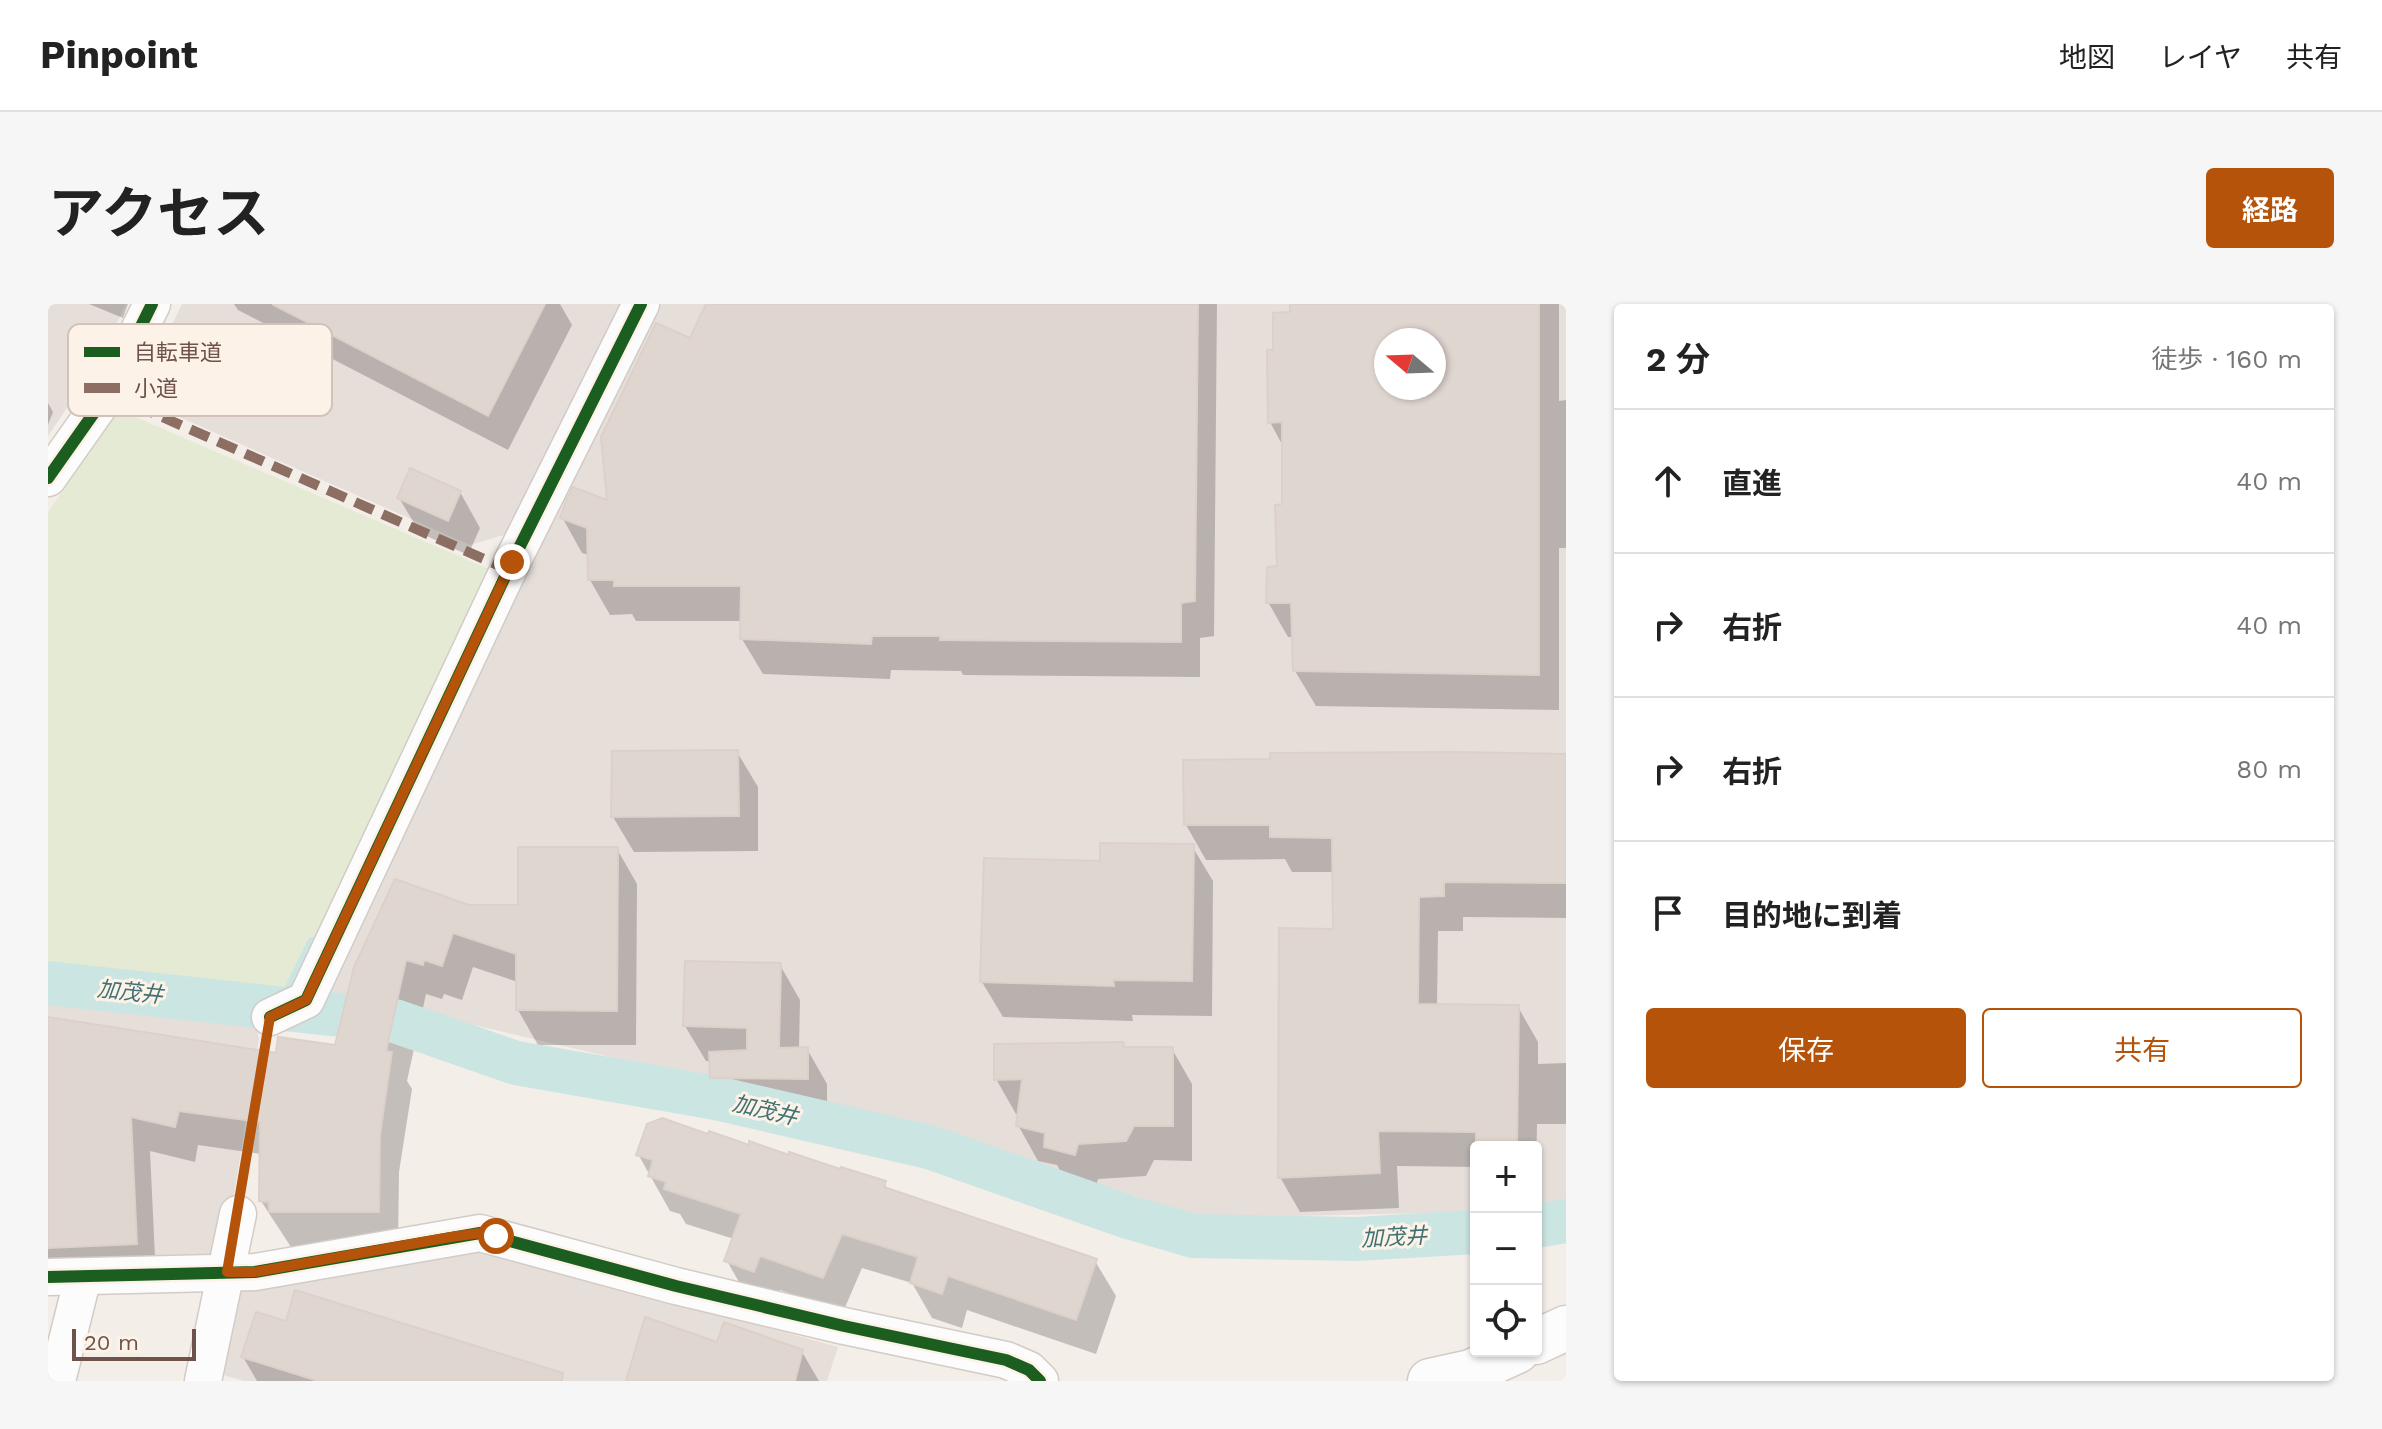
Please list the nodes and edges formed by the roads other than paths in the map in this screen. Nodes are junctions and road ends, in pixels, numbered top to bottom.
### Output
1 (152, 304) edge
2 (641, 304) edge
3 (142, 324) edge
4 (92, 416) edge
5 (48, 478) edge
6 (270, 1017) road end
7 (238, 1214) road end
8 (227, 1272) junction
9 (66, 1277) edge
10 (1566, 1328) edge
11 (1542, 1339) edge
12 (1504, 1357) edge
13 (57, 1381) edge
14 (203, 1381) edge
15 (1040, 1381) edge
16 (1430, 1381) edge

1 - 3 street
2 - 6 street
4 - 5 street
7 - 8 street
8 - 9 street
8 - 14 street
8 - 15 street
9 - 13 street
10 - 11 street
12 - 16 street

